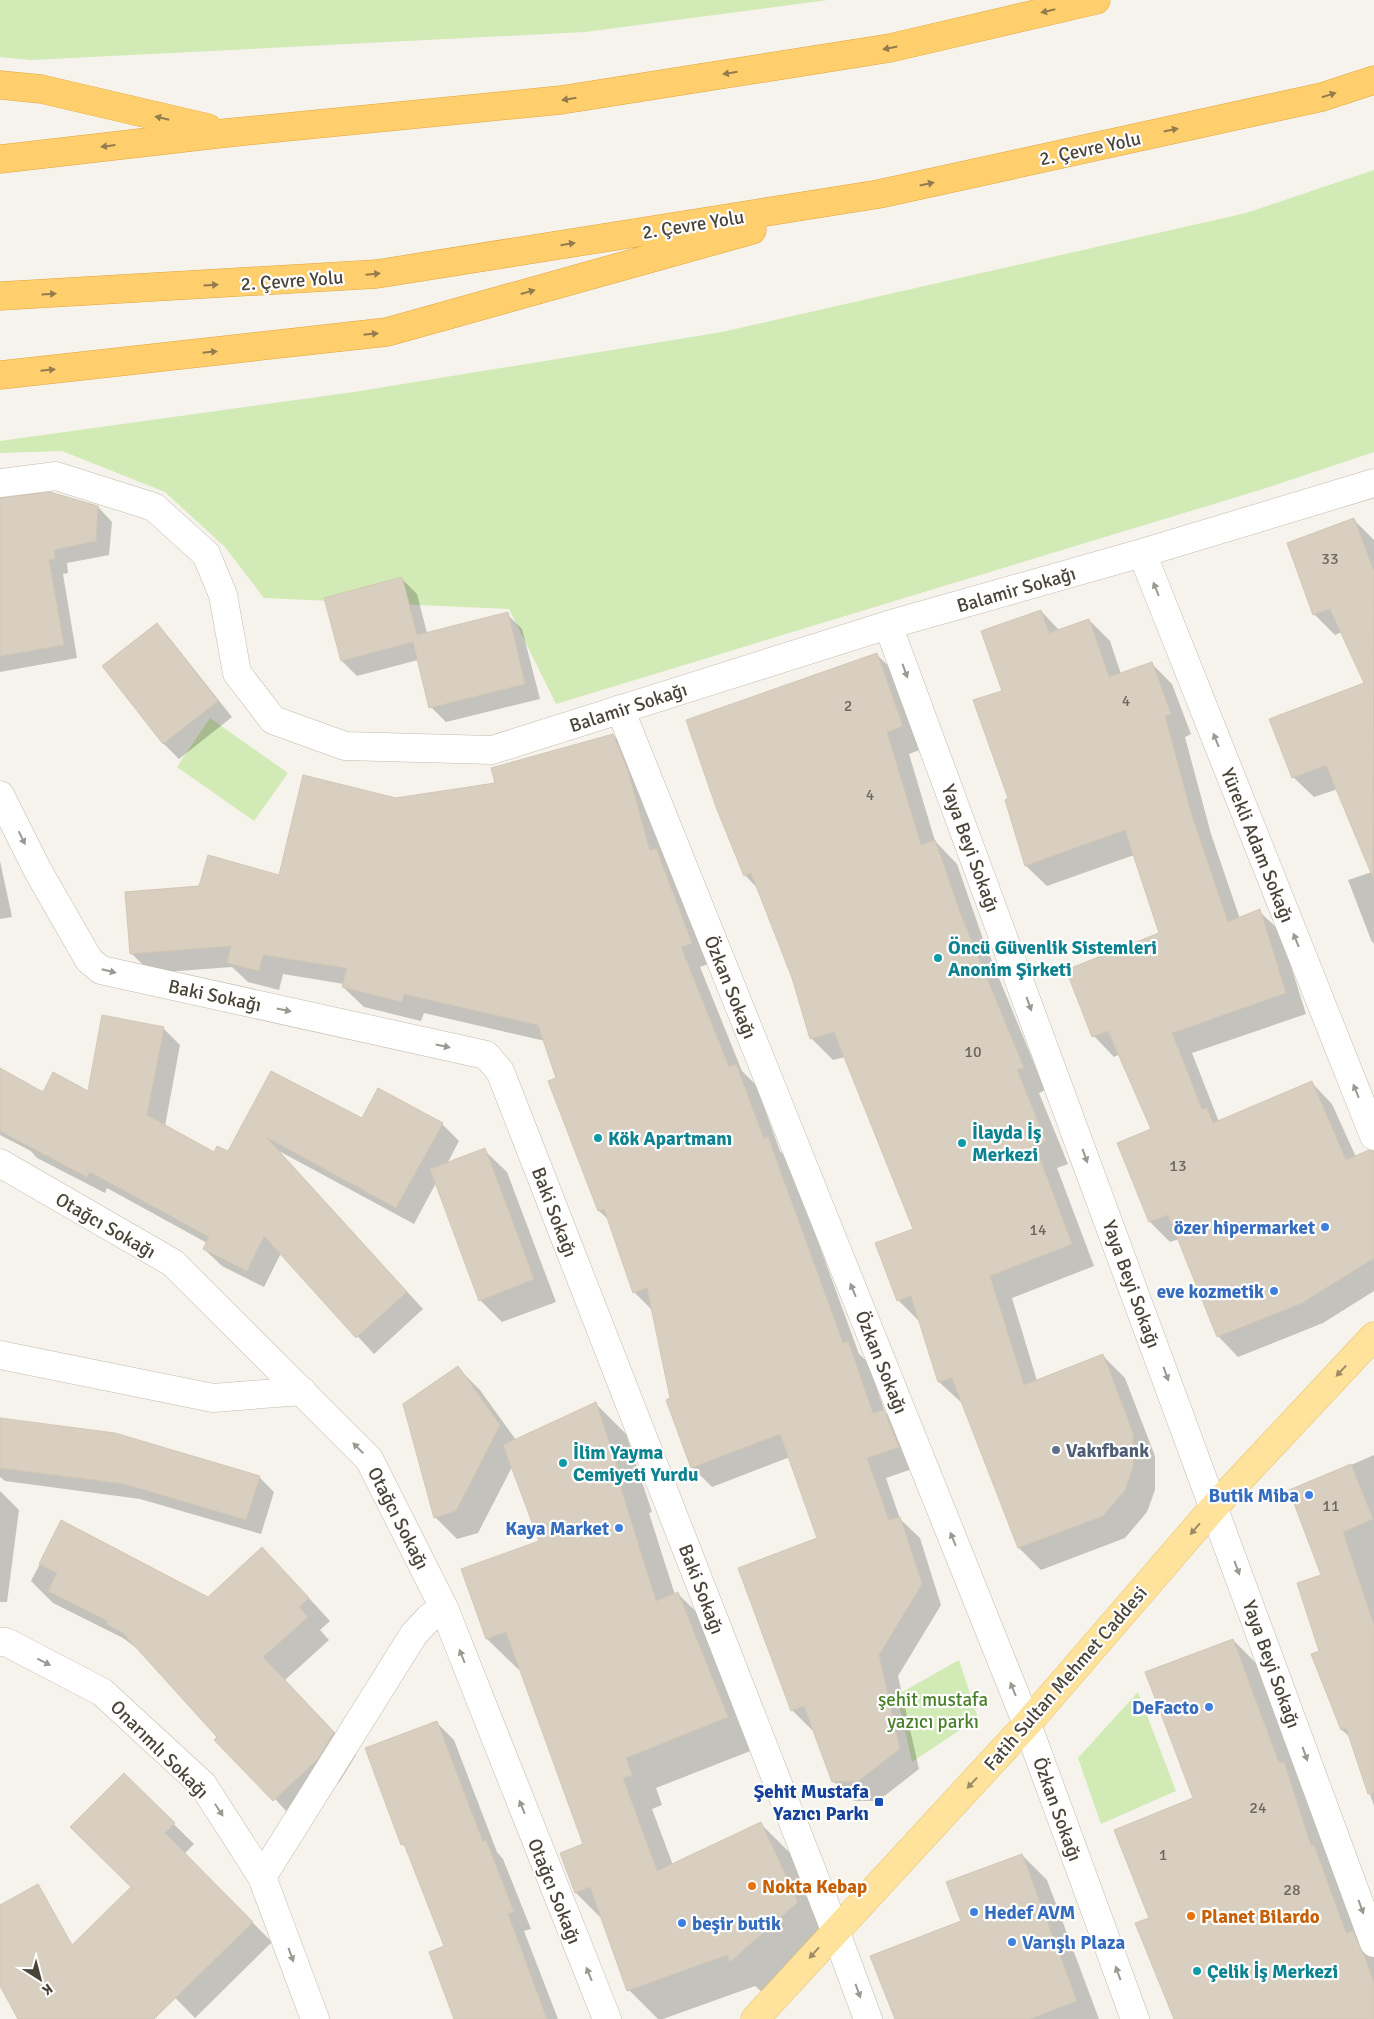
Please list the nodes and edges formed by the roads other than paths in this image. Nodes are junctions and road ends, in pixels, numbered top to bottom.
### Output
1 (1096, 0) edge
2 (1374, 80) edge
3 (0, 84) edge
4 (226, 133) junction
5 (0, 159) edge
6 (879, 194) junction
7 (0, 296) edge
8 (0, 375) edge
9 (0, 483) edge
10 (1374, 483) edge
11 (1142, 554) junction
12 (888, 625) junction
13 (620, 709) junction
14 (0, 795) edge
15 (1374, 1136) edge
16 (0, 1163) edge
17 (1374, 1336) edge
18 (0, 1355) edge
19 (302, 1391) junction
20 (1215, 1506) junction
21 (444, 1608) junction
22 (0, 1642) edge
23 (1027, 1724) junction
24 (262, 1877) junction
25 (835, 1930) junction
26 (1374, 1943) edge
27 (314, 2019) edge
28 (607, 2019) edge
29 (755, 2019) edge
30 (868, 2019) edge
31 (1135, 2019) edge

1 -> 4 highway
6 -> 2 highway, 2. Çevre Yolu
4 -> 3 highway
4 -> 5 highway
7 -> 6 highway, 2. Çevre Yolu
8 -> 6 highway
9 - 13 street, Balamir Sokağı
10 - 11 street, Balamir Sokağı
11 - 12 street, Balamir Sokağı
15 -> 11 street, Yürekli Adam Sokağı
12 - 13 street, Balamir Sokağı
12 -> 20 street, Yaya Beyi Sokağı
23 -> 13 street, Özkan Sokağı
14 -> 25 street, Baki Sokağı
16 - 19 street, Otağcı Sokağı
17 -> 20 main road, Fatih Sultan Mehmet Caddesi
18 - 19 street
21 -> 19 street, Otağcı Sokağı
20 -> 23 main road, Fatih Sultan Mehmet Caddesi
20 -> 26 street, Yaya Beyi Sokağı
21 - 24 street
28 -> 21 street, Otağcı Sokağı
22 -> 24 street, Onarımlı Sokağı
23 -> 25 main road, Fatih Sultan Mehmet Caddesi
31 -> 23 street, Özkan Sokağı
24 -> 27 street, Onarımlı Sokağı
25 -> 29 main road, Fatih Sultan Mehmet Caddesi
25 -> 30 street

